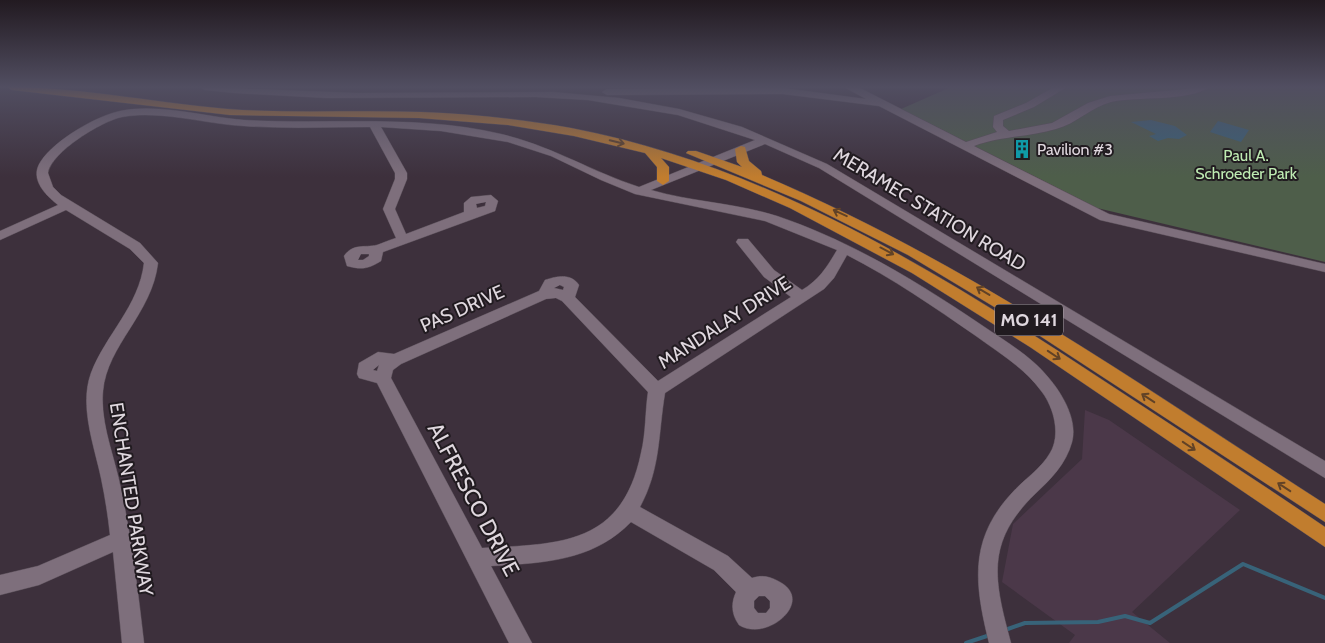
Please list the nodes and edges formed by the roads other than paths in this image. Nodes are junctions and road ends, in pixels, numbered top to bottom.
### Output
1 (113, 117) edge
2 (183, 117) edge
3 (438, 117) edge
4 (528, 117) edge
5 (698, 117) edge
6 (908, 117) edge
7 (1000, 117) edge
8 (1071, 117) edge
9 (374, 124) junction
10 (734, 128) junction
11 (1007, 135) junction
12 (764, 140) junction
13 (965, 146) junction
14 (740, 149) junction
15 (648, 150) junction
16 (706, 164) junction
17 (763, 180) junction
18 (663, 181) junction
19 (639, 191) junction
20 (681, 201) junction
21 (67, 205) junction
22 (471, 214) dead end
23 (0, 236) edge
24 (404, 241) junction
25 (743, 242) dead end
26 (844, 249) junction
27 (376, 250) dead end
28 (1325, 268) edge
29 (802, 297) junction
30 (388, 368) joint
31 (657, 390) junction
32 (1325, 470) edge
33 (630, 511) junction
34 (1325, 514) edge
35 (1301, 522) junction
36 (1325, 538) edge
37 (122, 540) junction
38 (1325, 542) edge
39 (478, 557) junction
40 (0, 585) edge
41 (748, 589) dead end
42 (133, 643) edge
43 (521, 643) edge
44 (1000, 643) edge

1 - 21 street, ENCHANTED PARKWAY
2 - 9 street, ENCHANTED PARKWAY
3 -> 15 highway, MO 141
4 - 16 highway, MO 141
5 - 10 street, MERAMEC STATION ROAD
6 - 13 street
7 - 11 street
8 - 11 street
9 - 19 street
9 - 24 street
10 - 12 street, MERAMEC STATION ROAD
10 - 14 street
11 - 13 street
12 - 14 street
12 - 32 street, MERAMEC STATION ROAD
13 - 28 street
14 - 16 street
14 - 17 highway
15 - 16 highway, MO 141
15 - 18 highway
16 - 17 highway, MO 141
16 - 18 street
16 -> 35 highway, MO 141
34 -> 17 highway, MO 141
18 - 19 street
18 - 20 street
19 - 20 street
20 - 26 street
21 - 23 street
21 - 37 street, ENCHANTED PARKWAY
22 - 24 street
24 - 27 street
25 - 29 street
26 - 29 street, MANDALAY DRIVE
26 - 44 street
29 - 31 street, MANDALAY DRIVE
30 - 31 street, PAS DRIVE
30 - 39 street, ALFRESCO DRIVE
31 - 33 street, MANDALAY DRIVE
33 - 39 street, MANDALAY DRIVE
33 - 41 street
35 - 36 highway, MO 141
35 - 38 highway
37 - 40 street
37 - 42 street, ENCHANTED PARKWAY
39 - 43 street, ALFRESCO DRIVE

